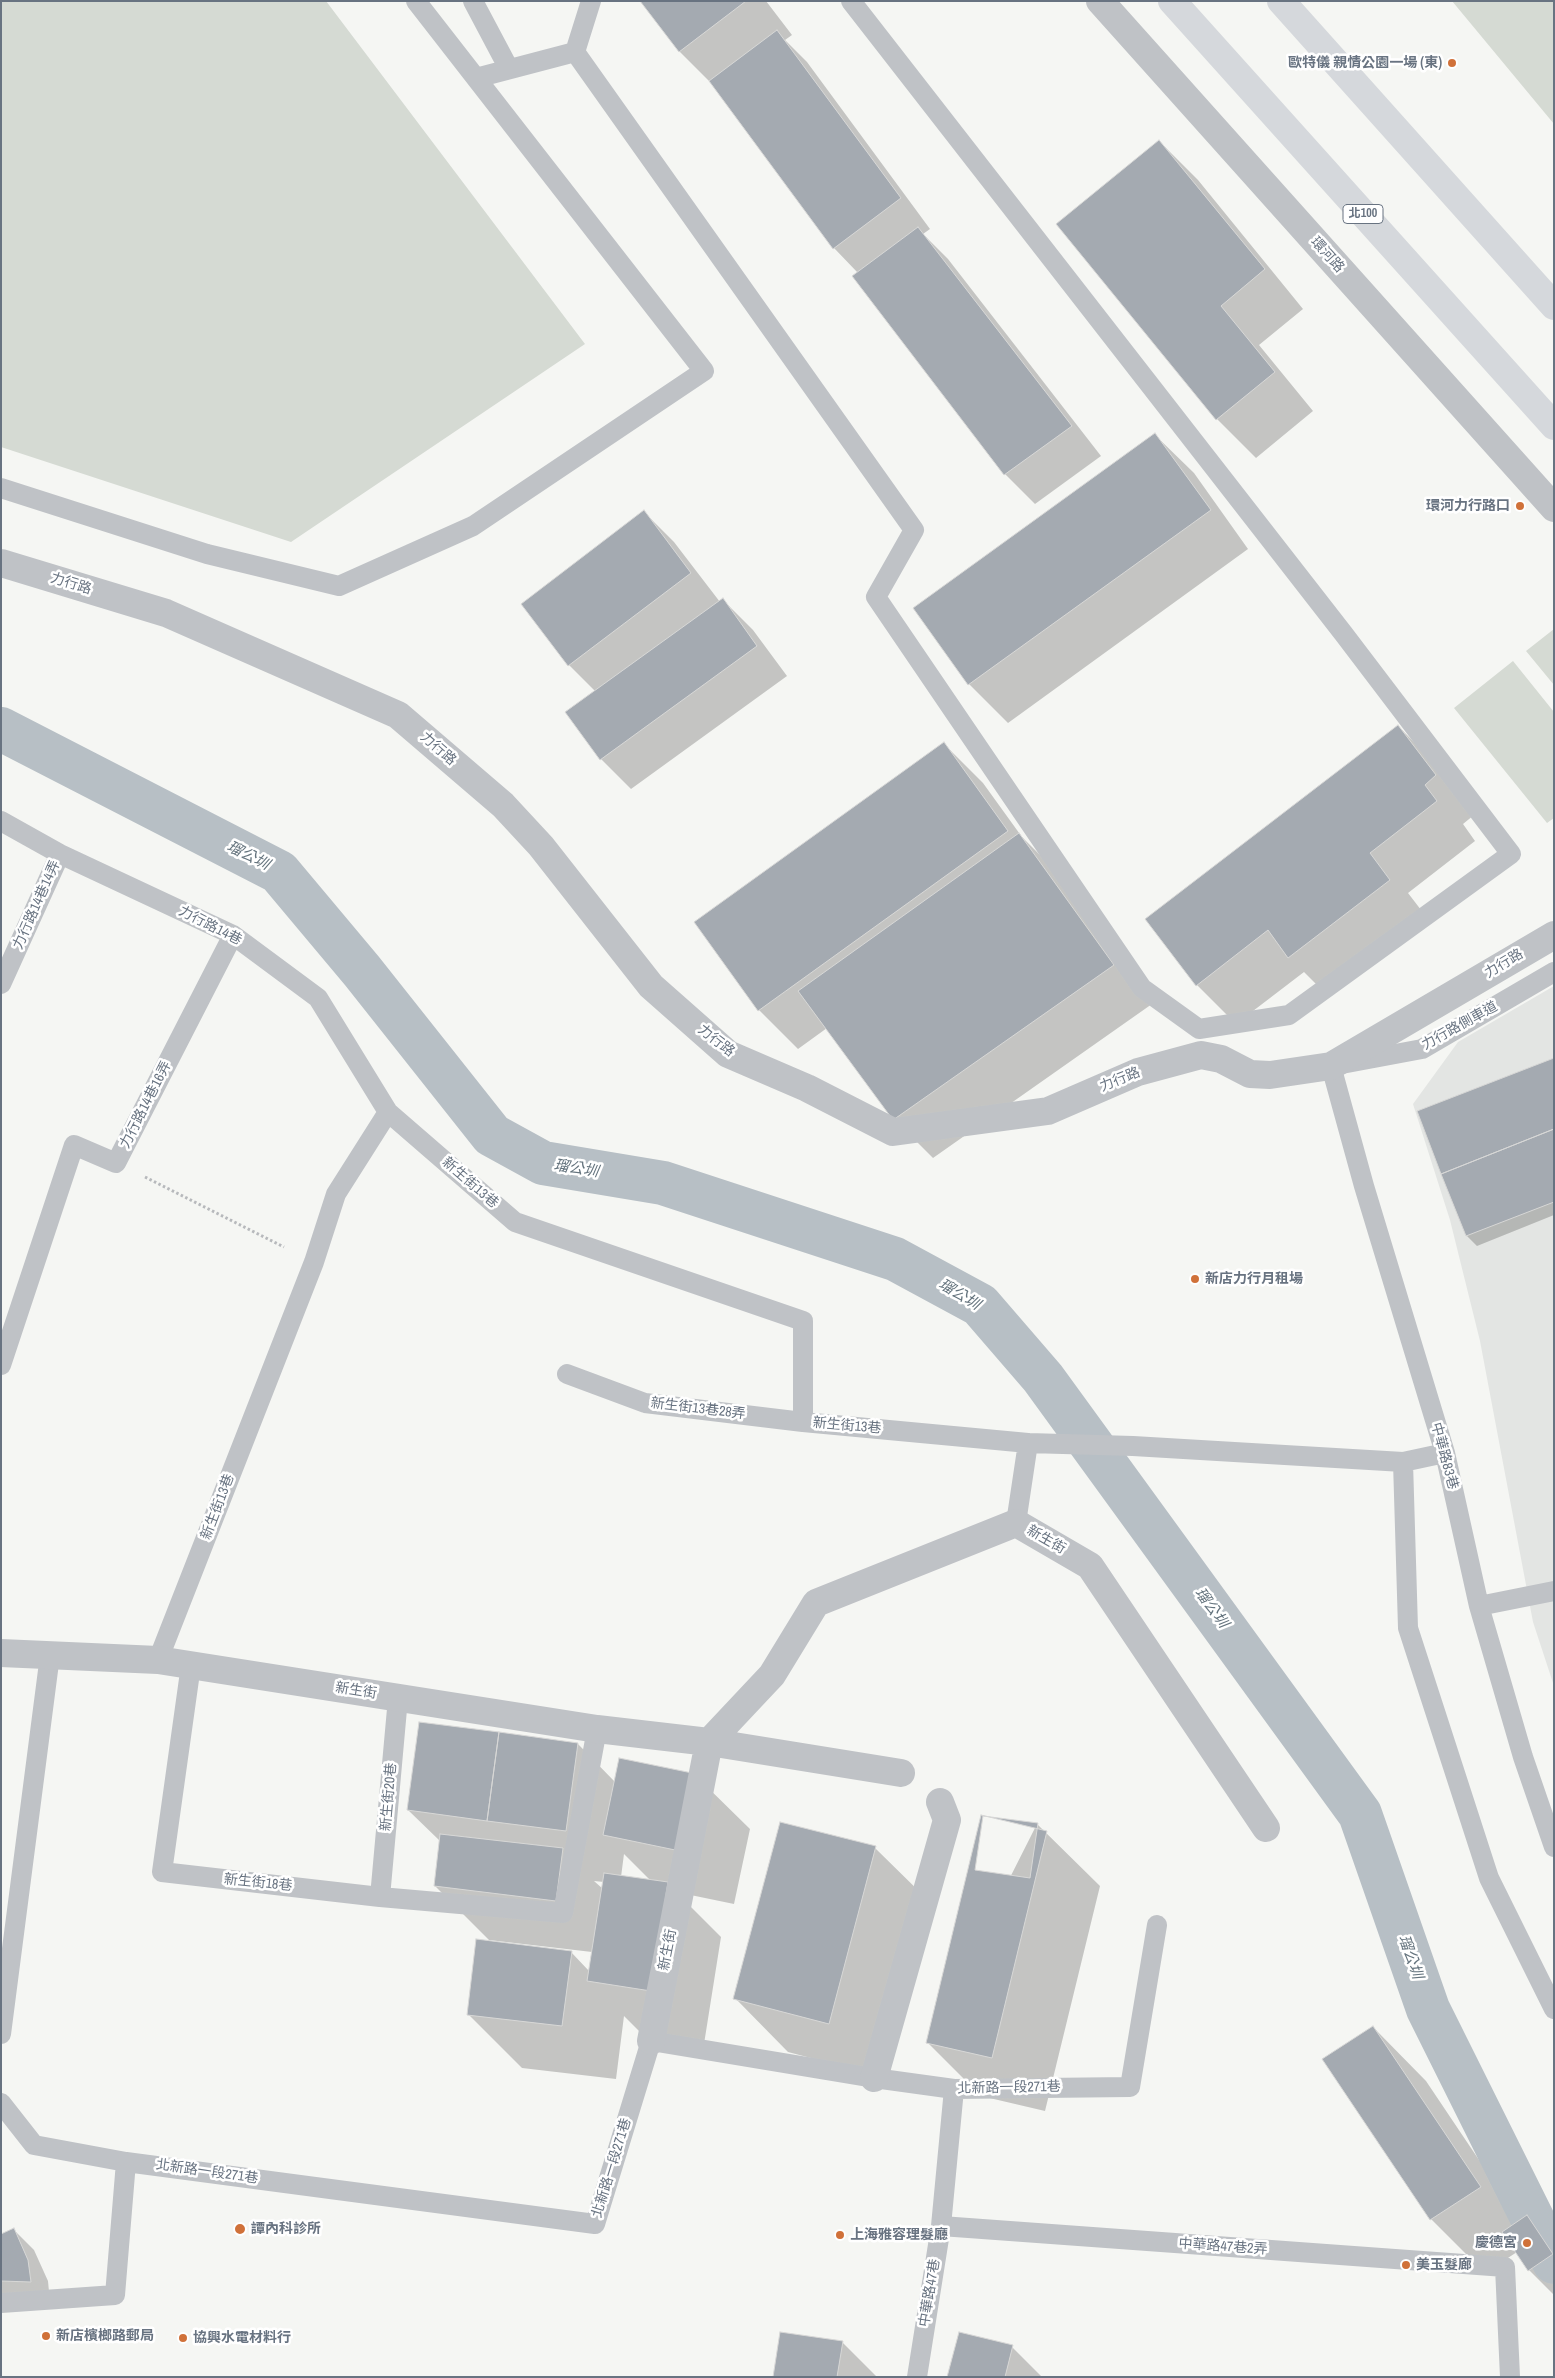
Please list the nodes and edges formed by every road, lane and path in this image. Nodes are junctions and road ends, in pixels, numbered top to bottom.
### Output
1 (416, 1) edge
2 (473, 1) edge
3 (591, 1) edge
4 (851, 1) edge
5 (1100, 1) edge
6 (1172, 1) edge
7 (1281, 1) edge
8 (575, 52) junction
9 (509, 69) junction
10 (476, 78) junction
11 (1554, 306) edge
12 (1554, 426) edge
13 (1, 488) edge
14 (1554, 508) edge
15 (1, 563) edge
16 (1, 821) edge
17 (60, 854) junction
18 (234, 935) junction
19 (1554, 935) edge
20 (1554, 972) edge
21 (1, 984) edge
22 (1331, 1066) junction
23 (388, 1112) junction
24 (116, 1163) junction
25 (314, 1262) junction
26 (1, 1364) edge
27 (567, 1374) dead end
28 (803, 1422) junction
29 (1034, 1442) junction
30 (1445, 1452) junction
31 (1403, 1462) junction
32 (1016, 1523) junction
33 (1554, 1590) edge
34 (1479, 1606) junction
35 (1, 1653) edge
36 (50, 1655) junction
37 (158, 1660) junction
38 (191, 1665) junction
39 (398, 1698) junction
40 (597, 1729) junction
41 (709, 1742) junction
42 (901, 1774) dead end
43 (940, 1802) dead end
44 (1266, 1828) dead end
45 (1554, 1847) edge
46 (380, 1897) junction
47 (1157, 1925) dead end
48 (1554, 2009) edge
49 (1, 2034) edge
50 (651, 2041) junction
51 (874, 2078) junction
52 (954, 2089) junction
53 (1, 2103) edge
54 (126, 2162) junction
55 (941, 2226) junction
56 (1, 2303) edge
57 (917, 2377) edge
58 (1510, 2377) edge

1 - 10 lane
2 - 9 lane
3 - 8 lane
4 - 8 lane
5 - 14 street, 環河路
6 - 12 highway, 北100
7 - 11 highway
8 - 9 lane
9 - 10 lane
10 - 13 lane
15 - 22 street, 力行路
16 - 17 lane, 力行路14巷
17 - 18 lane, 力行路14巷
17 - 21 lane, 力行路14巷14弄
18 - 23 lane, 力行路14巷
18 - 24 lane, 力行路14巷16弄
19 - 22 street, 力行路
20 - 22 lane, 力行路側車道
22 - 30 lane, 中華路83巷
23 - 25 lane, 新生街13巷
23 - 28 lane, 新生街13巷
24 - 25 path
24 - 26 lane, 力行路14巷16弄
25 - 37 lane, 新生街13巷
27 - 28 lane, 新生街13巷28弄
28 - 29 lane, 新生街13巷
29 - 31 lane, 新生街13巷
29 - 32 lane
30 - 31 lane, 新生街13巷
30 - 34 lane, 中華路83巷
31 - 48 lane
32 - 41 street, 新生街
32 - 44 street, 新生街
33 - 34 lane
34 - 45 lane, 中華路83巷
35 - 36 street, 新生街
36 - 37 street, 新生街
36 - 49 lane
37 - 38 street, 新生街
38 - 39 street, 新生街
38 - 46 lane, 新生街18巷
39 - 40 street, 新生街
39 - 46 lane, 新生街20巷
40 - 41 street, 新生街
40 - 46 lane, 新生街18巷
41 - 42 street, 新生街
41 - 50 street, 新生街
43 - 51 street
47 - 52 lane, 北新路一段271巷
50 - 51 lane, 北新路一段271巷
50 - 54 lane, 北新路一段271巷
51 - 52 lane, 北新路一段271巷
52 - 55 lane, 中華路47巷
53 - 54 lane
54 - 56 lane
55 - 57 lane, 中華路47巷
55 - 58 lane, 中華路47巷2弄

